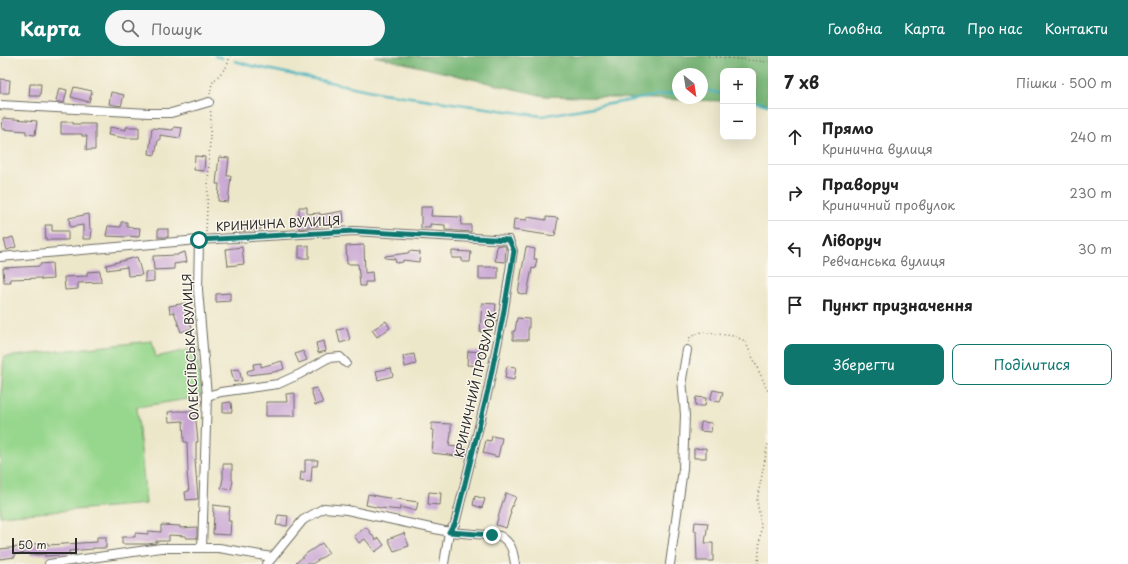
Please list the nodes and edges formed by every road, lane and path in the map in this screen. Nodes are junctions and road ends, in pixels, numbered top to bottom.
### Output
1 (230, 56) edge
2 (708, 56) edge
3 (768, 62) edge
4 (209, 102) junction
5 (0, 104) edge
6 (203, 240) junction
7 (509, 240) joint
8 (0, 257) edge
9 (687, 350) joint
10 (346, 363) dead end
11 (768, 391) edge
12 (207, 396) junction
13 (768, 444) edge
14 (449, 532) junction
15 (202, 548) junction
16 (269, 561) edge
17 (82, 562) edge
18 (49, 564) edge
19 (444, 564) edge
20 (515, 564) edge
21 (670, 564) edge
22 (758, 564) edge

1 - 4 path
2 - 3 path
4 - 5 street
4 - 6 path
6 - 7 street, КРИНИЧНА ВУЛИЦЯ
6 - 8 street, КРИНИЧНА ВУЛИЦЯ
6 - 12 street, ОЛЕКСІЇВСЬКА ВУЛИЦЯ
7 - 14 street, КРИНИЧНИЙ ПРОВУЛОК
9 - 11 path
9 - 21 street
10 - 12 street
12 - 15 street, ОЛЕКСІЇВСЬКА ВУЛИЦЯ
13 - 22 path
14 - 16 street
14 - 19 street, КРИНИЧНИЙ ПРОВУЛОК
14 - 20 street
15 - 16 street
15 - 17 street
17 - 18 street

